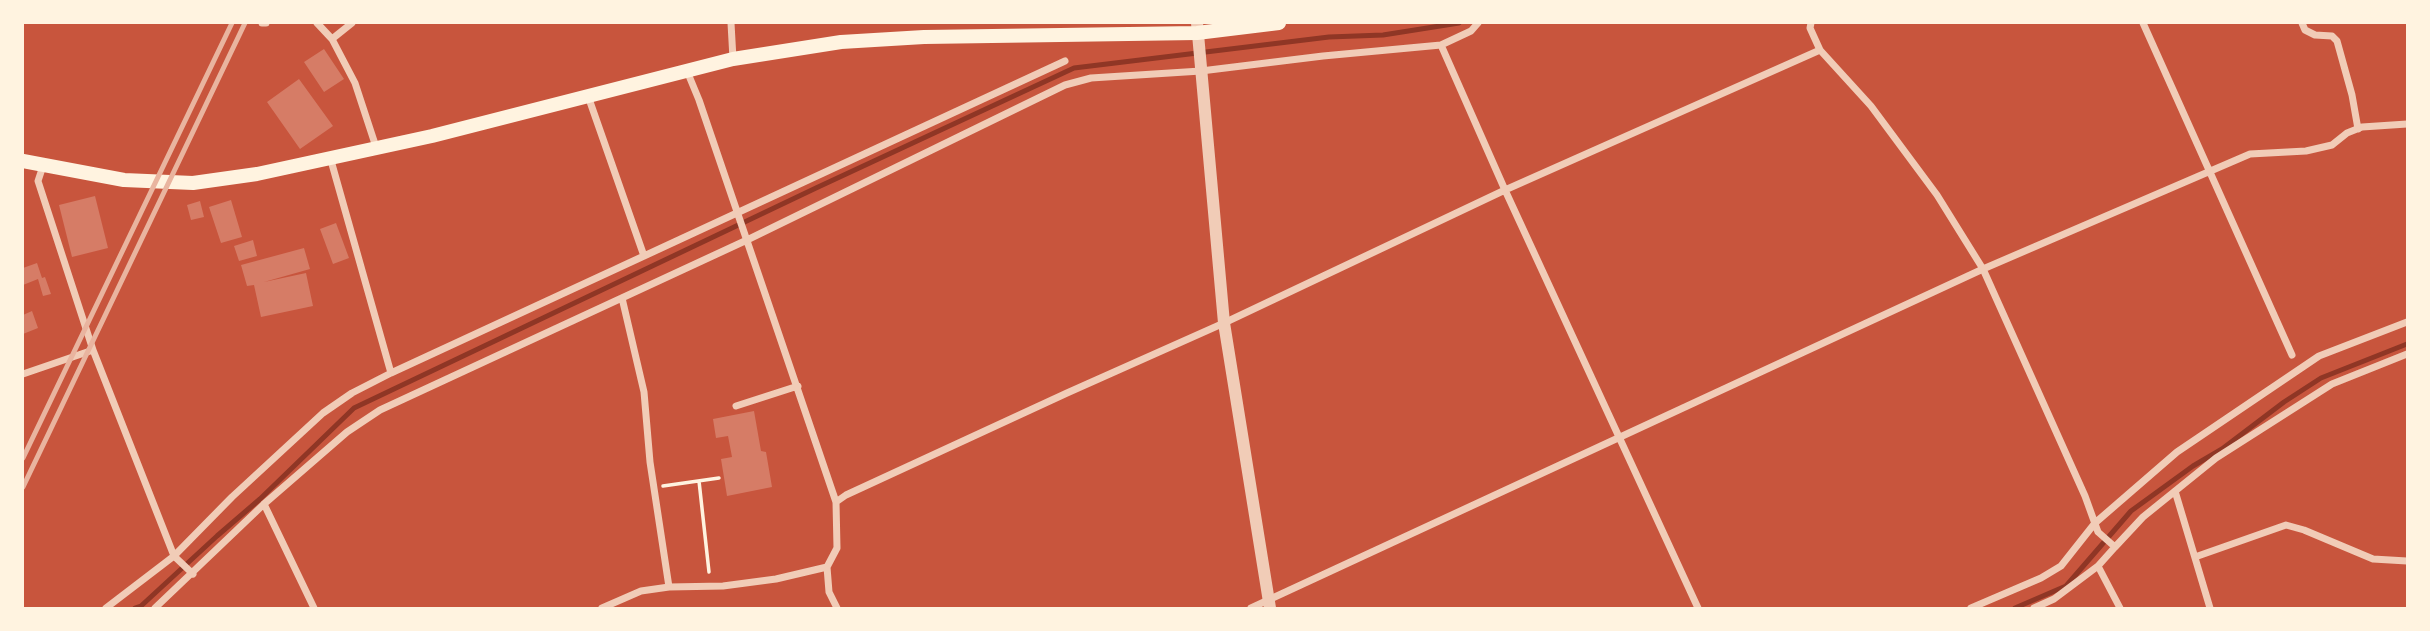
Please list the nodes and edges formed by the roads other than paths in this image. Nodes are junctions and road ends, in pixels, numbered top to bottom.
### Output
1 (317, 23) edge
2 (352, 23) edge
3 (731, 23) edge
4 (1279, 23) edge
5 (1478, 23) edge
6 (1811, 23) edge
7 (2143, 23) edge
8 (2302, 23) edge
9 (1197, 28) edge
10 (332, 39) junction
11 (1441, 45) junction
12 (1820, 50) junction
13 (733, 59) junction
14 (1065, 61) dead end
15 (686, 70) junction
16 (1200, 71) junction
17 (588, 96) junction
18 (2407, 124) edge
19 (2358, 129) junction
20 (376, 147) junction
21 (330, 157) junction
22 (23, 161) edge
23 (43, 166) junction
24 (2210, 171) junction
25 (1505, 190) junction
26 (737, 211) junction
27 (747, 240) junction
28 (644, 256) junction
29 (1983, 269) junction
30 (622, 298) junction
31 (2407, 322) edge
32 (1224, 323) junction
33 (93, 350) junction
34 (2407, 354) edge
35 (2292, 355) dead end
36 (391, 373) junction
37 (23, 374) edge
38 (798, 386) junction
39 (736, 406) dead end
40 (1619, 438) junction
41 (2175, 491) junction
42 (836, 502) junction
43 (264, 504) junction
44 (2095, 523) junction
45 (2113, 545) junction
46 (174, 556) junction
47 (2195, 557) junction
48 (2407, 561) edge
49 (2098, 566) junction
50 (827, 567) junction
51 (193, 574) junction
52 (669, 587) junction
53 (1270, 604) edge
54 (106, 608) edge
55 (155, 608) edge
56 (314, 608) edge
57 (602, 608) edge
58 (836, 608) edge
59 (1251, 608) edge
60 (1698, 608) edge
61 (1971, 608) edge
62 (2034, 608) edge
63 (2120, 608) edge
64 (2210, 608) edge

1 - 10 street
2 - 10 street
3 - 13 street
4 - 9 main road
5 - 11 street
6 - 12 street
7 - 24 street
8 - 19 street
9 - 13 main road
9 - 16 street
10 - 20 street
11 - 16 street
11 - 25 street
12 - 25 street
12 - 29 street
13 - 15 main road
14 - 26 street
15 - 17 main road
15 - 26 street
16 - 27 street
16 - 32 street
17 - 20 main road
17 - 28 street
18 - 19 street
19 - 24 street
20 - 21 main road
21 - 23 main road
21 - 36 street
22 - 23 main road
23 - 33 street
24 - 29 street
24 - 35 street
25 - 32 street
25 - 40 street
26 - 27 street
26 - 28 street
27 - 30 street
27 - 38 street
28 - 36 street
29 - 40 street
29 - 44 street
30 - 43 street
30 - 52 street
31 - 44 street
32 - 42 street
32 - 53 street
33 - 37 street
33 - 46 street
34 - 41 street
36 - 46 street
38 - 39 street
38 - 42 street
40 - 53 street
40 - 60 street
41 - 45 street
41 - 47 street
42 - 50 street
43 - 51 street
43 - 56 street
44 - 45 street
44 - 61 street
45 - 49 street
46 - 51 street
46 - 54 street
47 - 48 street
47 - 64 street
49 - 62 street
49 - 63 street
50 - 52 street
50 - 58 street
51 - 55 street
52 - 57 street
53 - 59 street

